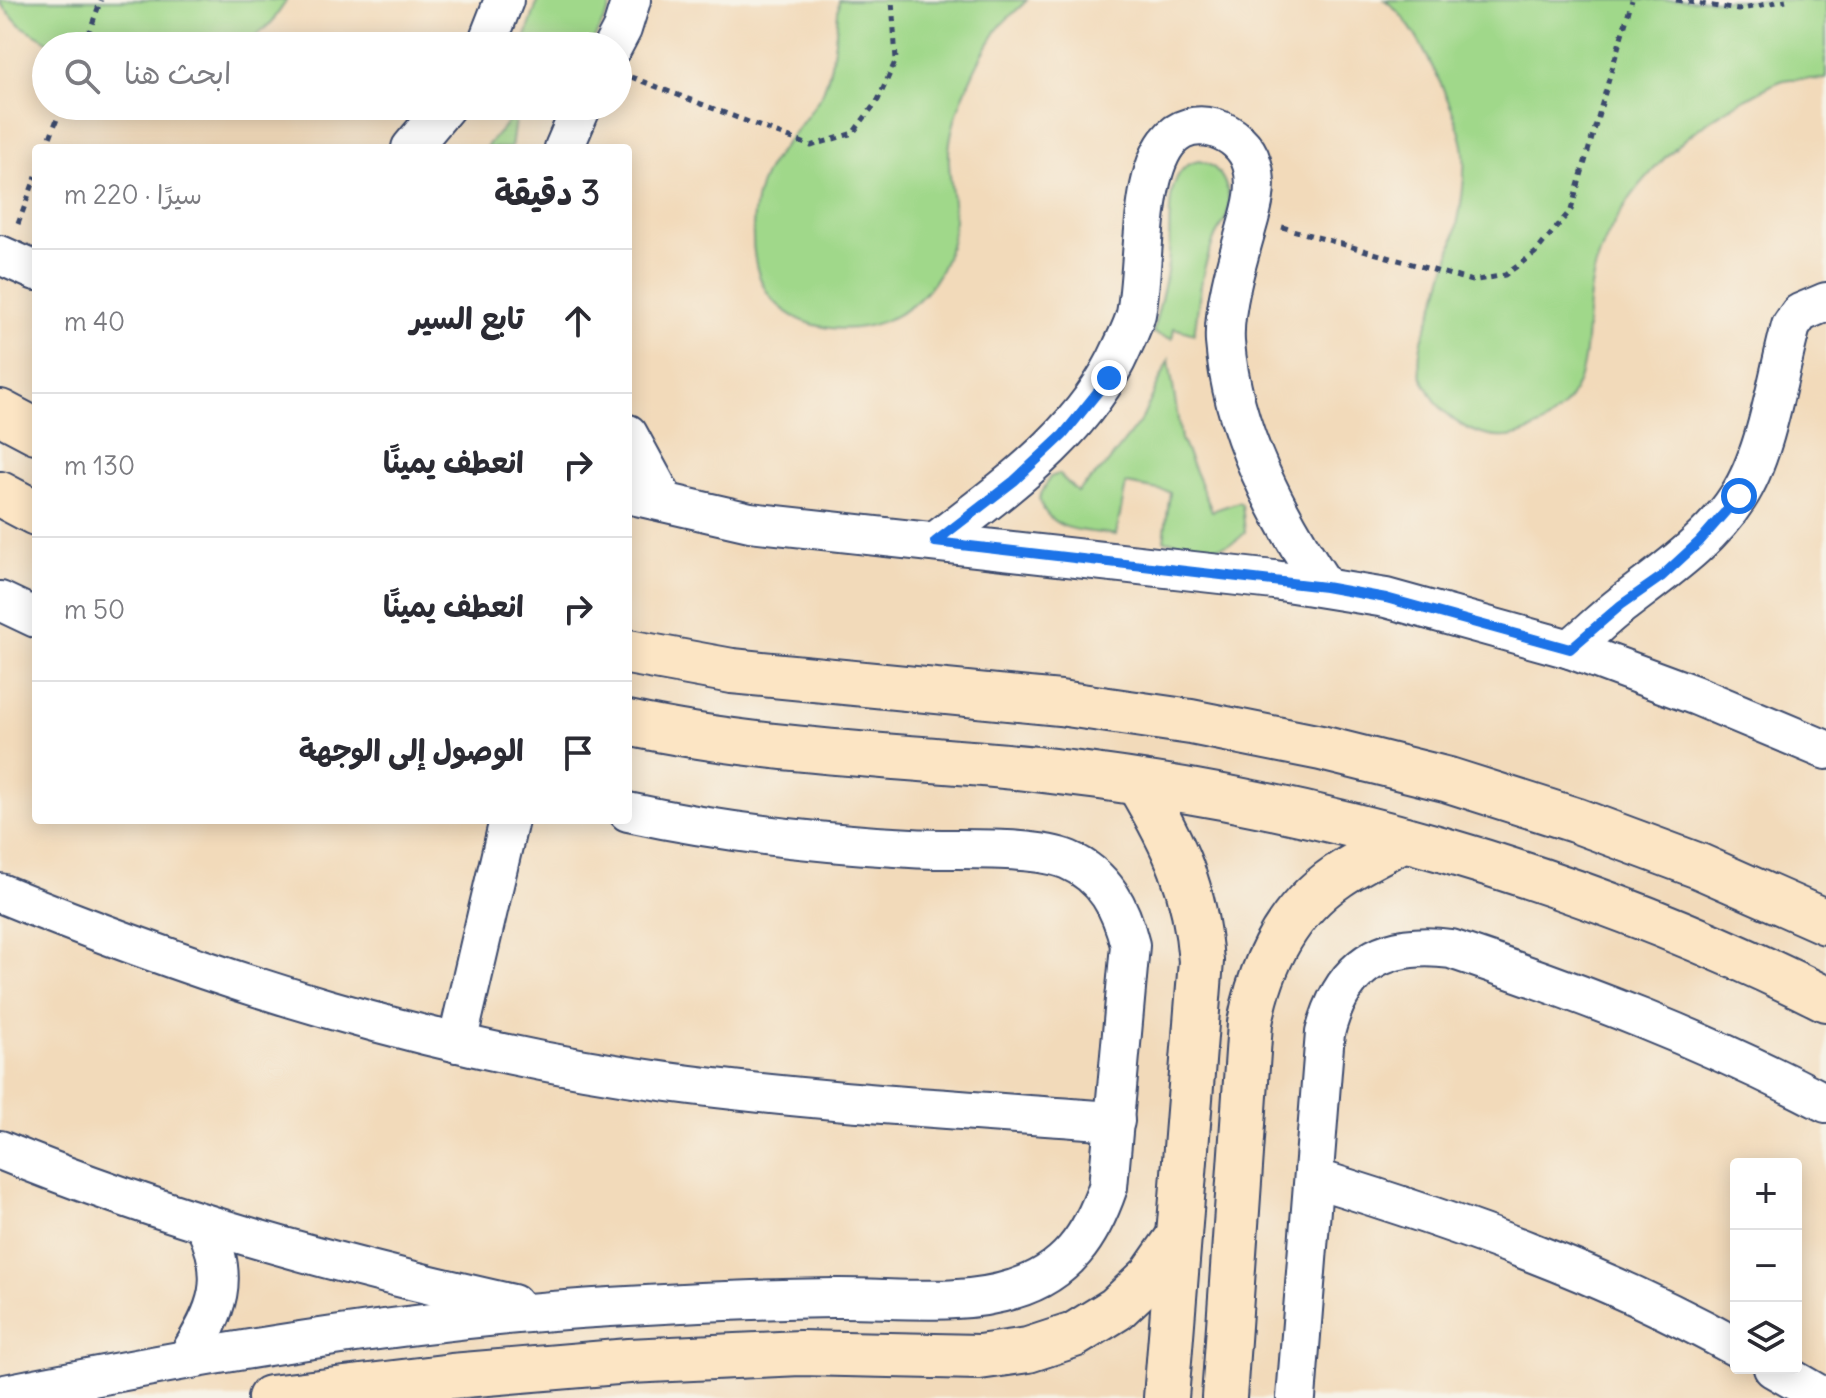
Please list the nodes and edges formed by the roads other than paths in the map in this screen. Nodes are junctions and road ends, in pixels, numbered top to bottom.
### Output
1 (504, 0) edge
2 (631, 0) edge
3 (491, 32) edge
4 (620, 32) edge
5 (434, 120) edge
6 (576, 120) edge
7 (414, 144) edge
8 (566, 144) edge
9 (1826, 302) edge
10 (0, 412) edge
11 (32, 429) edge
12 (632, 441) edge
13 (0, 494) edge
14 (632, 495) edge
15 (665, 502) junction
16 (32, 511) edge
17 (935, 542) junction
18 (1325, 587) junction
19 (0, 601) edge
20 (32, 616) edge
21 (1570, 649) junction
22 (632, 653) edge
23 (931, 691) junction
24 (632, 724) edge
25 (1826, 750) edge
26 (918, 760) junction
27 (1138, 783) junction
28 (632, 813) edge
29 (508, 824) edge
30 (1404, 839) junction
31 (0, 893) edge
32 (1823, 921) edge
33 (1810, 991) edge
34 (457, 1043) junction
35 (1826, 1103) edge
36 (1115, 1121) junction
37 (0, 1150) edge
38 (1314, 1178) junction
39 (205, 1225) junction
40 (1179, 1236) junction
41 (543, 1311) junction
42 (1730, 1344) edge
43 (187, 1358) junction
44 (1783, 1374) edge
45 (0, 1395) edge
46 (270, 1398) edge
47 (1166, 1398) edge
48 (1224, 1398) edge
49 (1296, 1398) edge
50 (1825, 1398) edge

1 - 3 street
2 - 4 street
5 - 7 street
6 - 8 street
9 - 21 street
10 - 11 street
12 - 15 street
13 - 16 street
14 - 15 street
15 - 17 street
17 - 18 street
17 - 18 street
18 - 21 street
19 - 20 street
21 - 25 street
22 - 23 street
23 - 26 street
23 - 32 street
24 - 26 street
26 - 27 street
27 - 30 street
27 - 40 street
28 - 36 street
29 - 34 street
30 - 33 street
30 - 48 street
31 - 34 street
32 - 33 street
34 - 36 street
35 - 38 street
36 - 41 street
37 - 39 street
38 - 42 street
38 - 49 street
39 - 41 street
39 - 43 street
40 - 46 street
40 - 47 street
41 - 43 street
43 - 45 street
44 - 50 street

